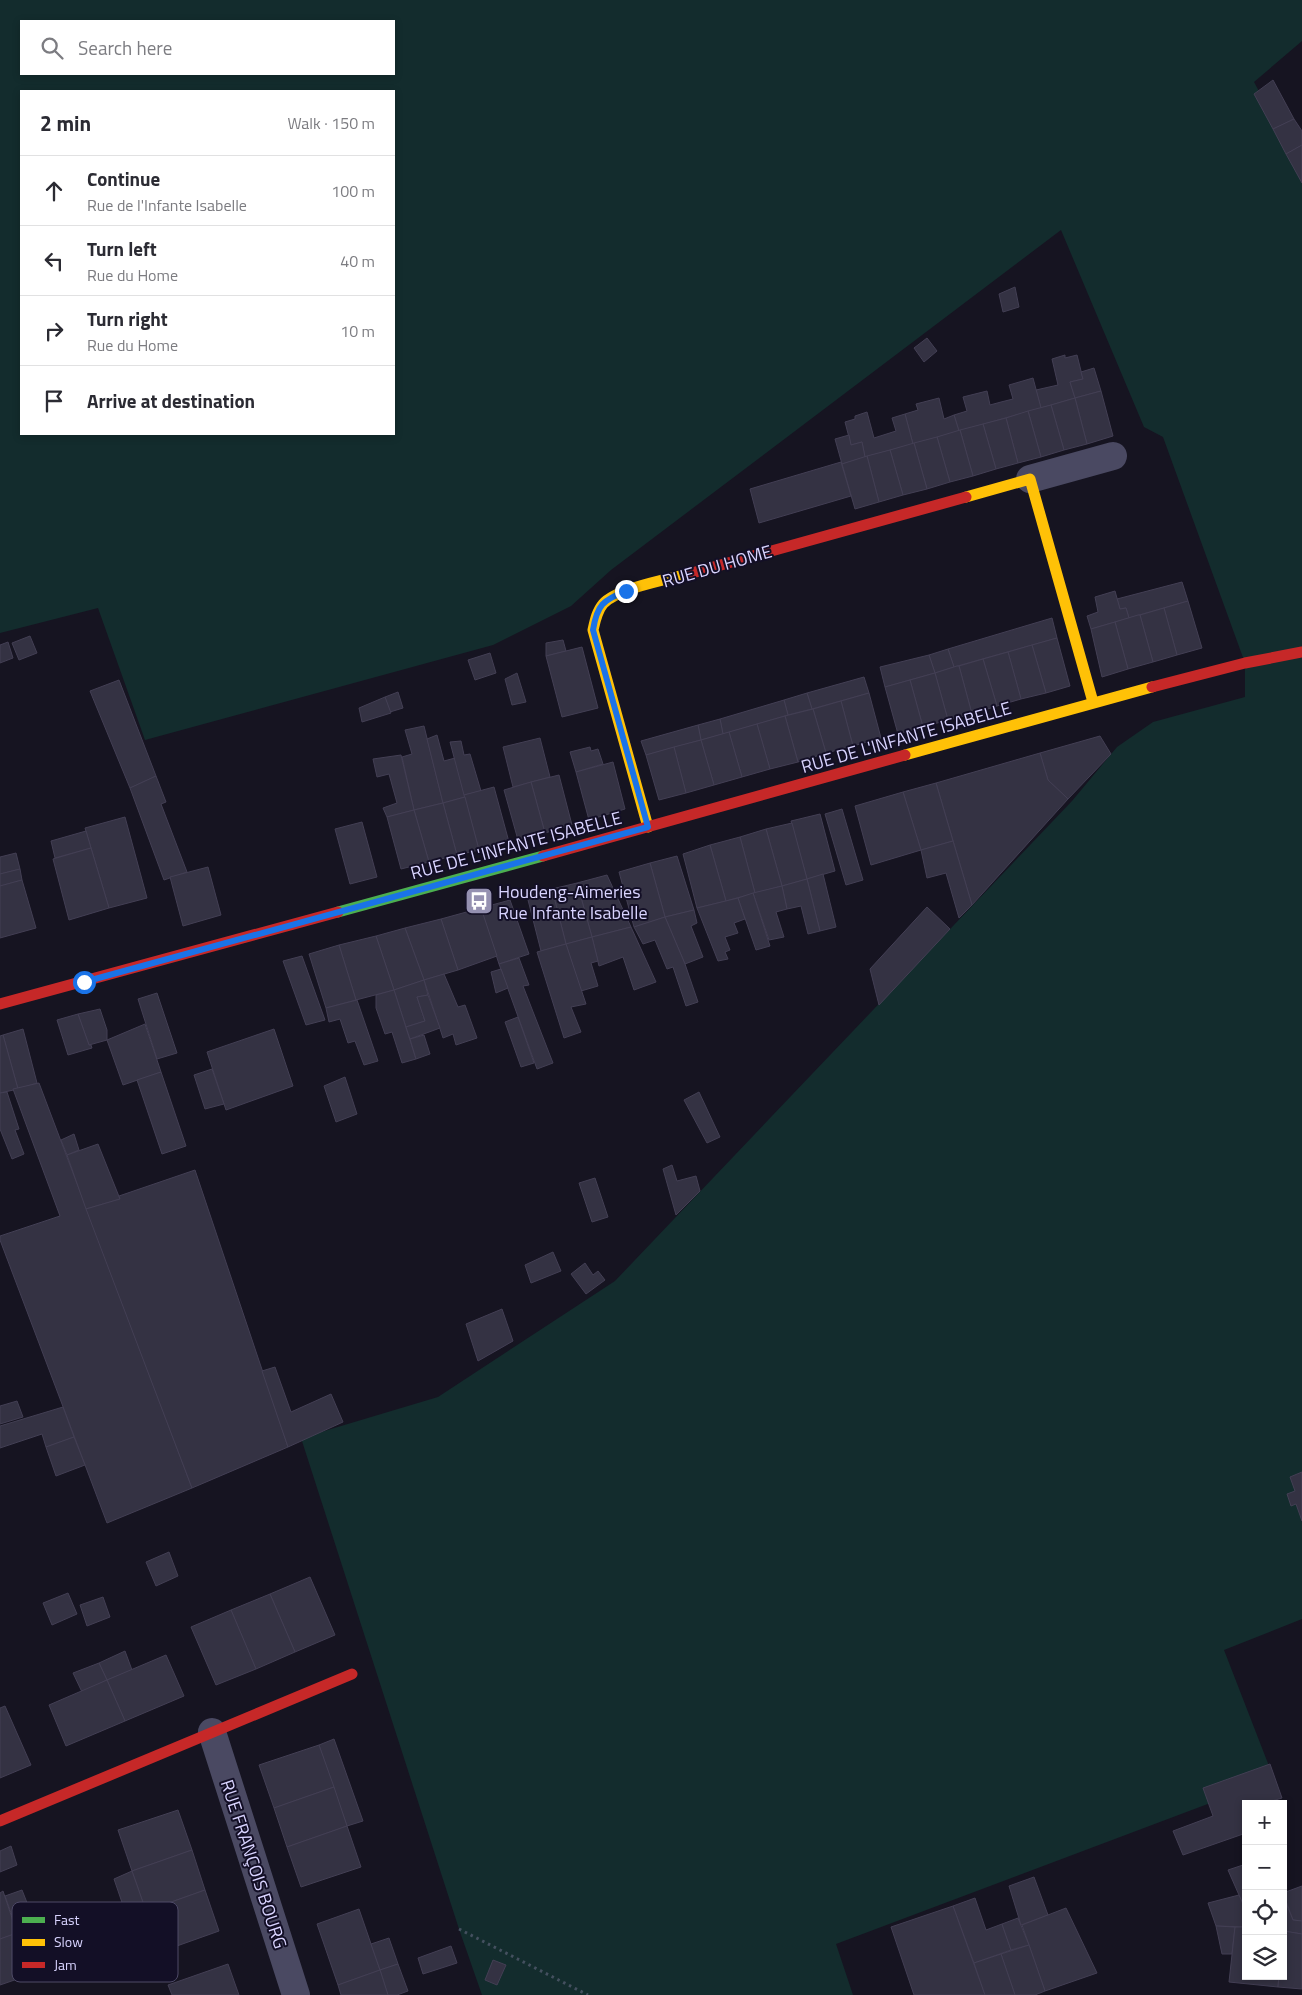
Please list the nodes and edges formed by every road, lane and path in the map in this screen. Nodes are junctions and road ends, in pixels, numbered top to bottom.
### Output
1 (1113, 456) dead end
2 (1030, 479) junction
3 (1302, 652) edge
4 (1093, 702) junction
5 (648, 827) junction
6 (0, 1004) edge
7 (352, 1674) dead end
8 (212, 1732) junction
9 (0, 1821) edge
10 (459, 1929) dead end
11 (296, 1995) edge
12 (588, 1995) edge

1 - 2 street, RUE DU HOME
2 - 4 street
2 - 5 street, RUE DU HOME
3 - 4 street, RUE DE L'INFANTE ISABELLE
4 - 5 street, RUE DE L'INFANTE ISABELLE
5 - 6 street, RUE DE L'INFANTE ISABELLE
7 - 8 street
8 - 9 street
8 - 11 street, RUE FRANÇOIS BOURG
10 - 12 path

